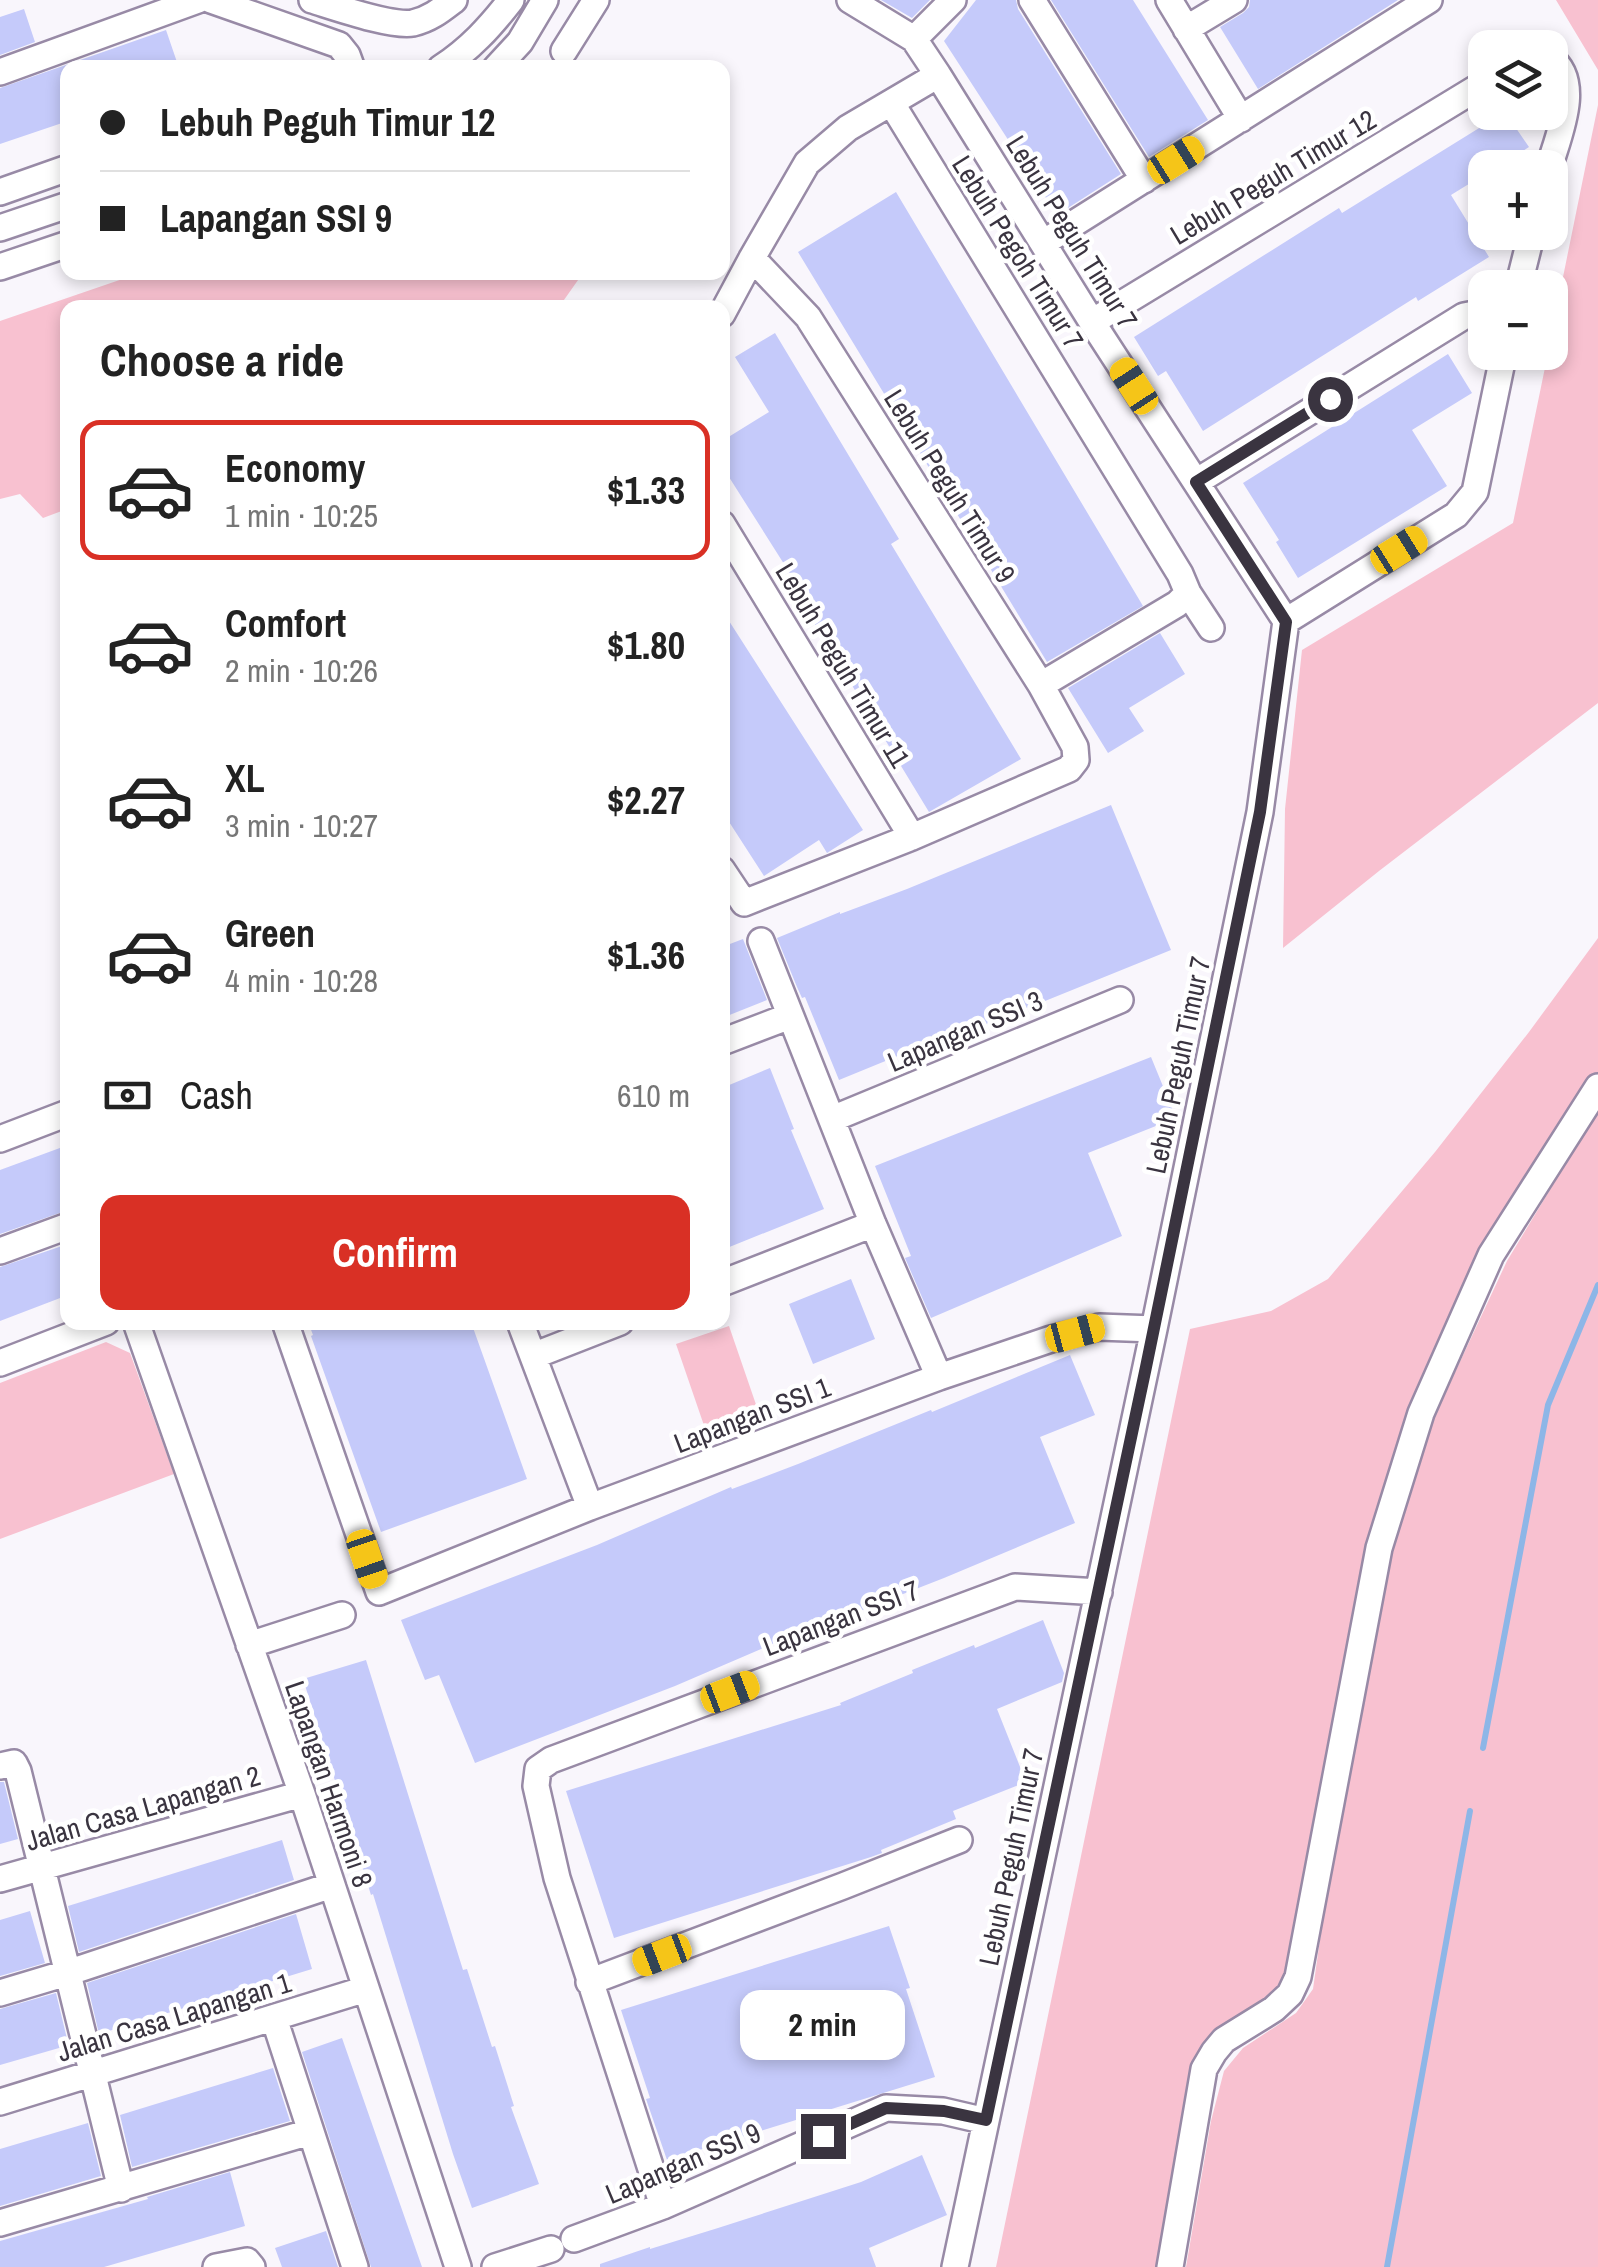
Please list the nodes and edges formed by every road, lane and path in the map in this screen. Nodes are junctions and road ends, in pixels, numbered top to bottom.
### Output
1 (198, 0) edge
2 (211, 0) edge
3 (312, 0) edge
4 (454, 0) edge
5 (512, 0) edge
6 (545, 0) edge
7 (596, 0) edge
8 (850, 0) edge
9 (953, 0) edge
10 (1032, 0) edge
11 (1169, 0) edge
12 (1234, 0) edge
13 (1429, 0) edge
14 (1186, 28) junction
15 (914, 39) junction
16 (564, 51) dead end
17 (349, 60) edge
18 (454, 60) edge
19 (503, 60) edge
20 (0, 72) edge
21 (938, 74) junction
22 (1468, 94) edge
23 (892, 104) junction
24 (1241, 119) junction
25 (60, 171) edge
26 (1144, 180) junction
27 (0, 192) edge
28 (60, 208) edge
29 (0, 228) edge
30 (1042, 244) junction
31 (60, 247) edge
32 (752, 258) junction
33 (0, 267) edge
34 (730, 300) edge
35 (1468, 315) edge
36 (1092, 322) junction
37 (1500, 370) edge
38 (1196, 482) junction
39 (730, 537) edge
40 (1188, 593) junction
41 (1286, 622) junction
42 (1211, 628) dead end
43 (1041, 686) junction
44 (912, 837) junction
45 (730, 882) edge
46 (761, 941) dead end
47 (1120, 1000) dead end
48 (790, 1016) junction
49 (730, 1039) edge
50 (1598, 1087) edge
51 (60, 1116) edge
52 (832, 1119) junction
53 (0, 1139) edge
54 (874, 1224) junction
55 (60, 1229) edge
56 (0, 1252) edge
57 (730, 1279) edge
58 (1154, 1329) junction
59 (85, 1330) edge
60 (139, 1330) edge
61 (288, 1330) edge
62 (523, 1330) edge
63 (600, 1330) edge
64 (533, 1356) junction
65 (0, 1363) edge
66 (938, 1377) junction
67 (590, 1508) junction
68 (1099, 1592) junction
69 (342, 1615) dead end
70 (249, 1645) junction
71 (0, 1766) edge
72 (302, 1794) junction
73 (959, 1840) dead end
74 (42, 1867) junction
75 (0, 1880) edge
76 (332, 1885) junction
77 (70, 1972) junction
78 (589, 1982) junction
79 (366, 1990) junction
80 (0, 1992) edge
81 (274, 2018) junction
82 (94, 2073) junction
83 (0, 2102) edge
84 (986, 2120) junction
85 (310, 2132) junction
86 (121, 2189) junction
87 (663, 2206) junction
88 (0, 2223) edge
89 (216, 2267) edge
90 (252, 2267) edge
91 (355, 2267) edge
92 (458, 2267) edge
93 (495, 2267) edge
94 (955, 2267) edge
95 (1170, 2267) edge

1 - 20 street
2 - 17 street
3 - 4 street
5 - 18 street
6 - 19 street
7 - 16 street
8 - 15 street, Lebuh Peguh Timur 7
9 - 15 street
10 - 26 street
11 - 14 street
12 - 14 street
13 - 24 street
14 - 24 street
15 - 21 street, Lebuh Peguh Timur 7
21 - 23 street
21 - 30 street, Lebuh Peguh Timur 7
22 - 36 street, Lebuh Peguh Timur 12
23 - 32 street
23 - 40 street, Lebuh Pegoh Timur 7
24 - 26 street
25 - 27 street
26 - 30 street
28 - 29 street
30 - 36 street, Lebuh Peguh Timur 7
31 - 33 street
32 - 34 street
32 - 43 street, Lebuh Peguh Timur 9
35 - 38 street
36 - 38 street, Lebuh Peguh Timur 7
37 - 41 street
38 - 41 street, Lebuh Peguh Timur 7
39 - 44 street, Lebuh Peguh Timur 11
40 - 42 street, Lebuh Pegoh Timur 7
40 - 43 street
41 - 58 street, Lebuh Peguh Timur 7
43 - 44 street, Lebuh Peguh Timur 9
44 - 45 street
46 - 48 street
47 - 52 street, Lapangan SSI 3
48 - 49 street
48 - 52 street
50 - 95 street
51 - 53 street
52 - 54 street
54 - 57 street
54 - 66 street
55 - 56 street
58 - 66 street, Lapangan SSI 1
58 - 68 street, Lebuh Peguh Timur 7
59 - 65 street
60 - 70 street, Lapangan Harmoni 8
61 - 67 street, Lapangan SSI 1
62 - 64 street
63 - 64 street
64 - 67 street
66 - 67 street, Lapangan SSI 1
68 - 78 street, Lapangan SSI 7
68 - 84 street, Lebuh Peguh Timur 7
69 - 70 street
70 - 72 street, Lapangan Harmoni 8
71 - 74 street
72 - 74 street, Jalan Casa Lapangan 2
72 - 76 street, Lapangan Harmoni 8
73 - 78 street
74 - 75 street, Jalan Casa Lapangan 2
74 - 77 street
76 - 77 street
76 - 79 street, Lapangan Harmoni 8
77 - 80 street
77 - 82 street
78 - 87 street, Lapangan SSI 7
79 - 81 street, Jalan Casa Lapangan 1
79 - 92 street, Lapangan Harmoni 8
81 - 82 street, Jalan Casa Lapangan 1
81 - 85 street
82 - 83 street, Jalan Casa Lapangan 1
82 - 86 street
84 - 87 street, Lapangan SSI 9
84 - 94 street, Lebuh Peguh Timur 7
85 - 86 street
85 - 91 street
86 - 88 street
87 - 93 street, Lapangan SSI 9
89 - 90 street

